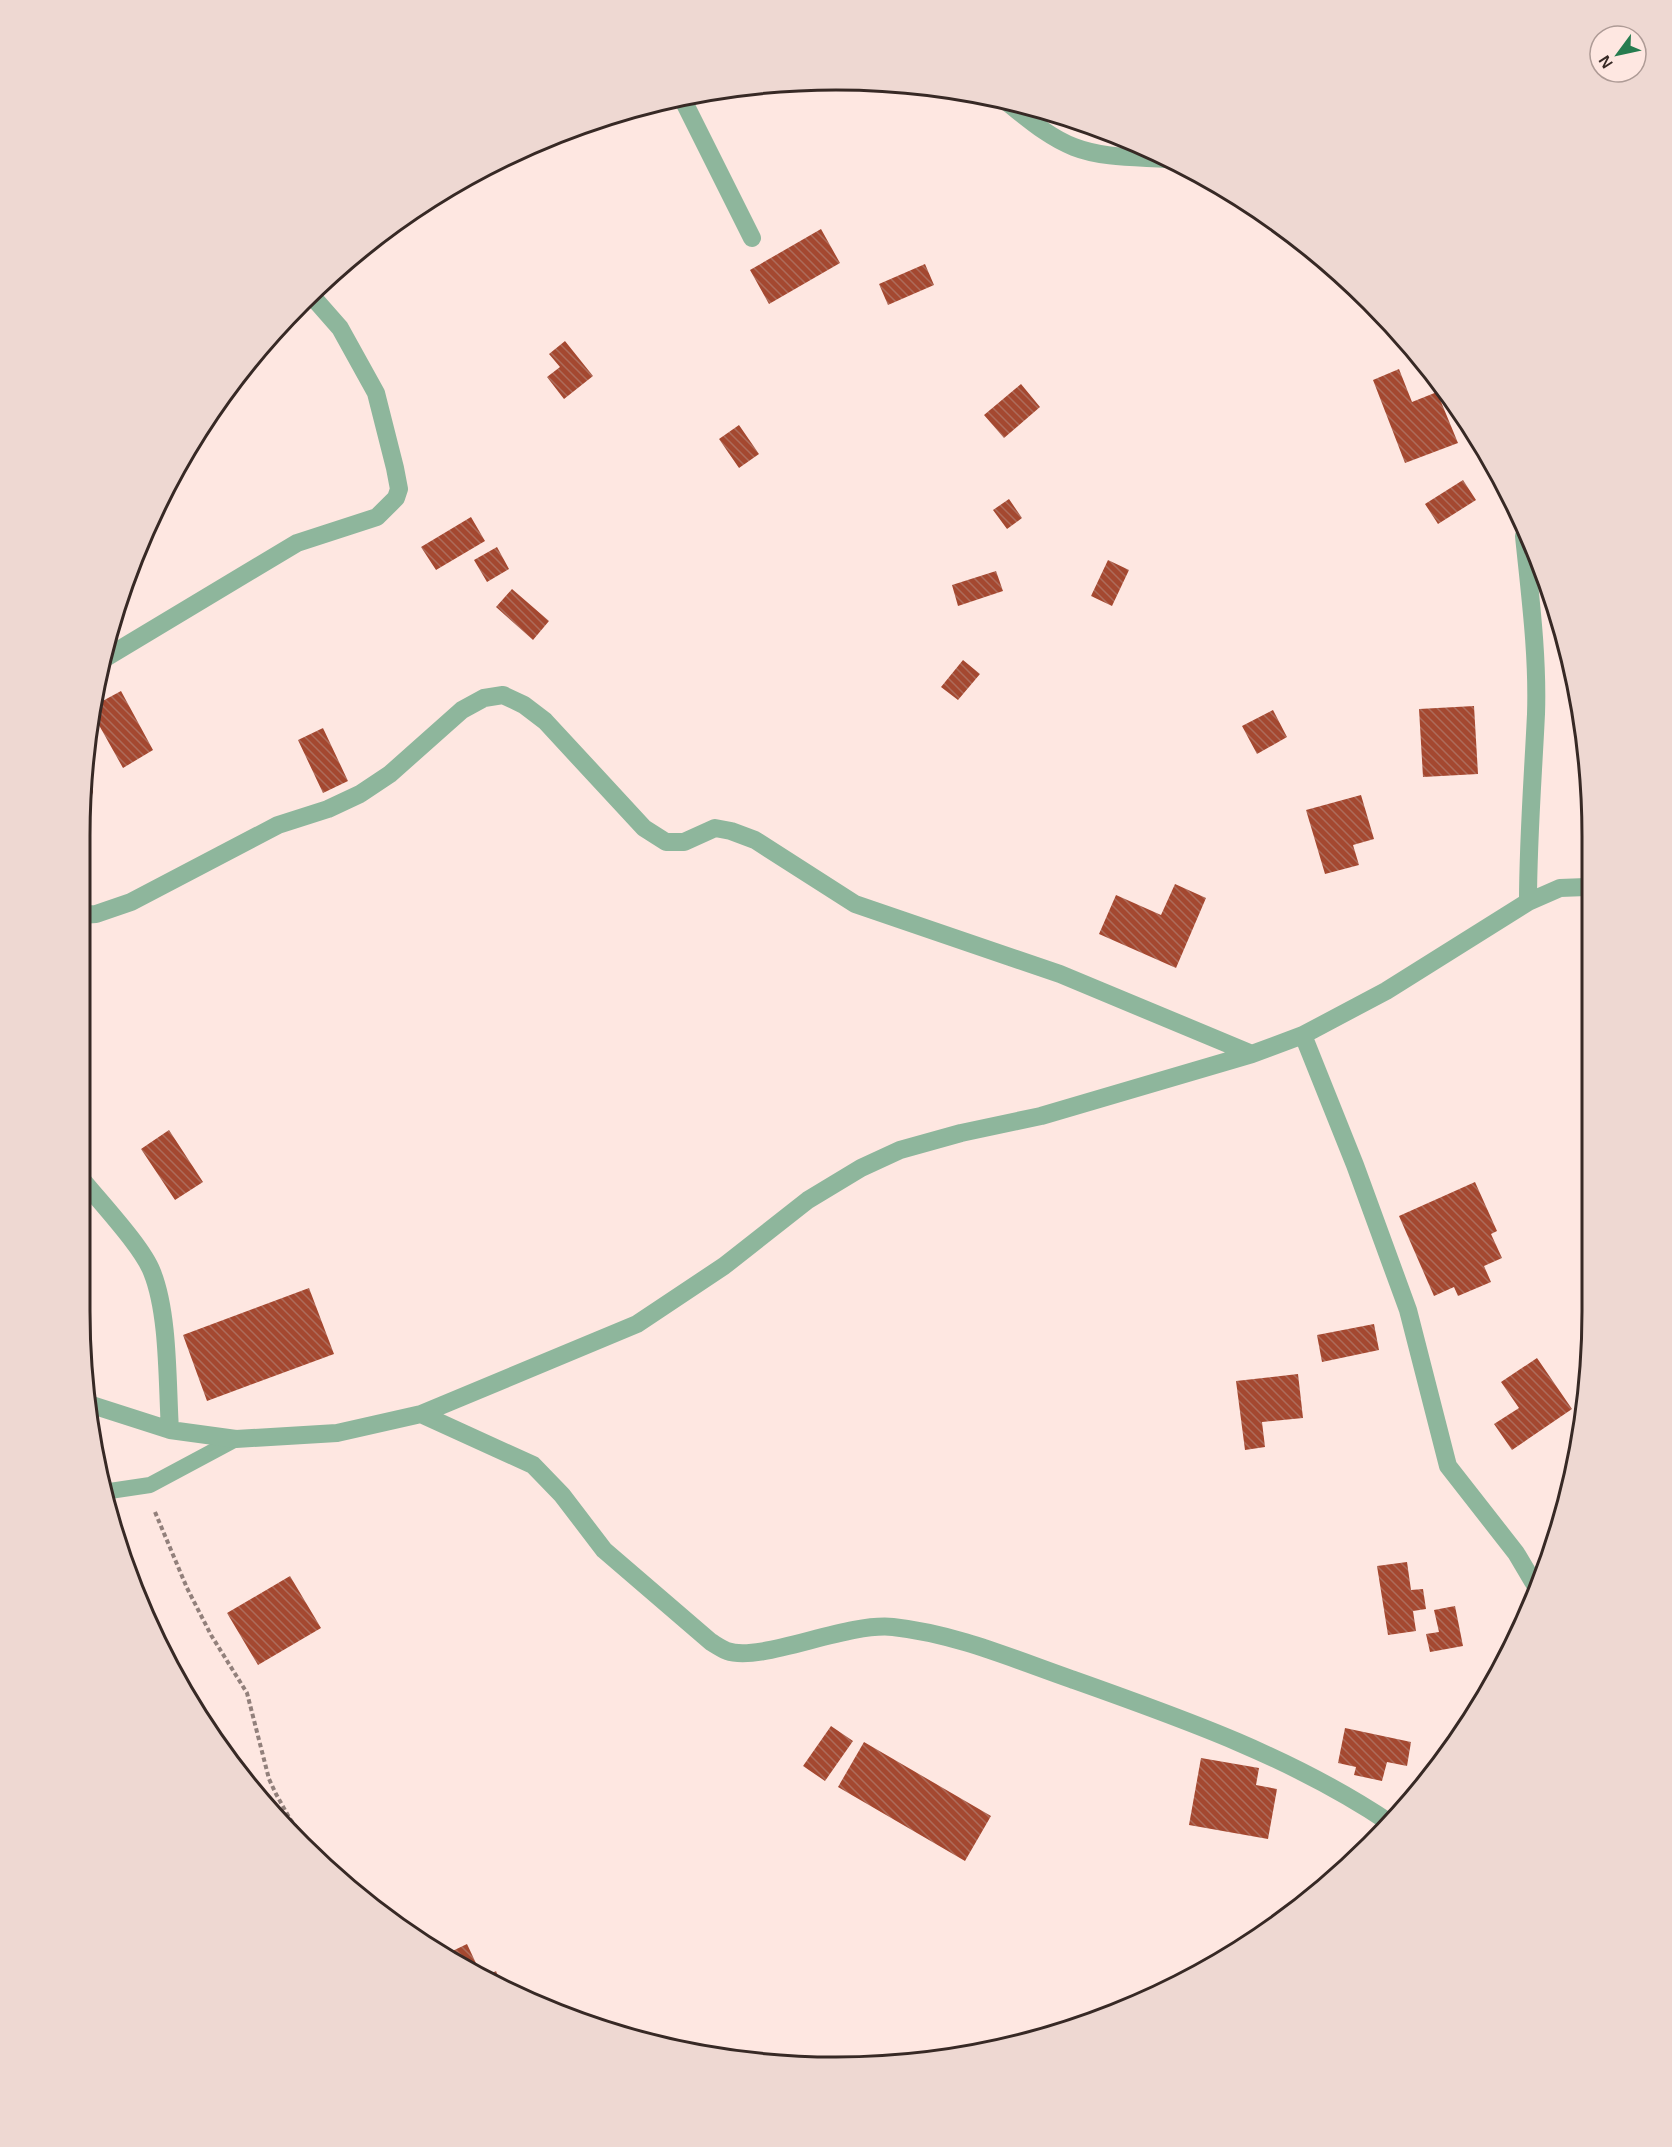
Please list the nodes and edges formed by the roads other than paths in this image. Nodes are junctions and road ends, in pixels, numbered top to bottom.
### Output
1 (686, 105) edge
2 (1022, 113) edge
3 (1144, 157) edge
4 (752, 238) dead end
5 (316, 301) edge
6 (1526, 554) edge
7 (112, 654) edge
8 (1582, 887) edge
9 (1528, 902) junction
10 (90, 914) edge
11 (1303, 1035) junction
12 (1252, 1054) junction
13 (90, 1190) edge
14 (96, 1406) edge
15 (421, 1414) junction
16 (170, 1430) junction
17 (236, 1439) junction
18 (112, 1491) edge
19 (1532, 1579) edge
20 (1383, 1819) edge

1 - 4 street
2 - 3 street
5 - 7 street
6 - 9 street
8 - 9 street
9 - 11 street
10 - 12 street
11 - 12 street
11 - 19 street
12 - 15 street
13 - 16 street
14 - 16 street
15 - 17 street
15 - 20 street
16 - 17 street
17 - 18 lane

